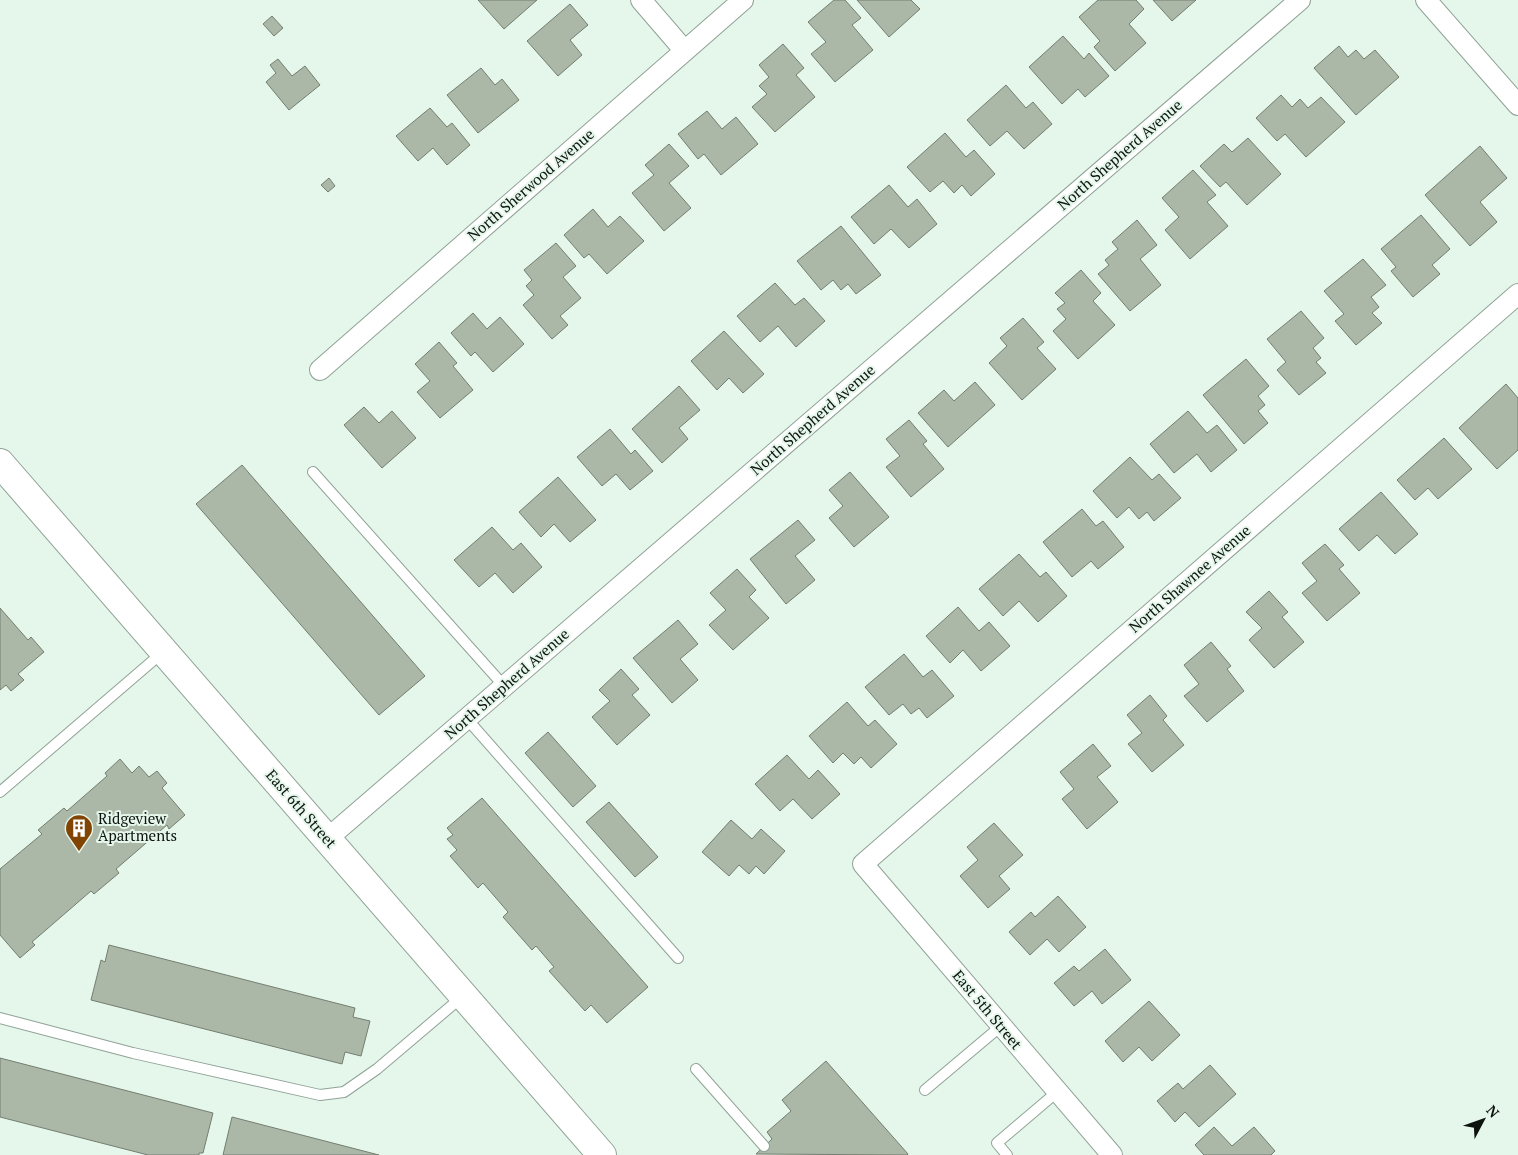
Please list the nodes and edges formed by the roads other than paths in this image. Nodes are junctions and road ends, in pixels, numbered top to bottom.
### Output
1 (641, 0) edge
2 (742, 0) edge
3 (1300, 0) edge
4 (1426, 0) edge
5 (684, 50) junction
6 (1518, 106) edge
7 (1518, 294) edge
8 (320, 370) dead end
9 (0, 463) edge
10 (313, 472) dead end
11 (164, 652) junction
12 (504, 686) junction
13 (467, 719) junction
14 (0, 792) edge
15 (327, 839) junction
16 (863, 864) joint
17 (678, 958) dead end
18 (464, 996) junction
19 (0, 1018) edge
20 (1001, 1026) junction
21 (696, 1069) dead end
22 (926, 1090) dead end
23 (1057, 1092) junction
24 (764, 1146) dead end
25 (602, 1155) edge
26 (1007, 1155) edge
27 (1112, 1155) edge

1 - 5 street
2 - 5 street, North Sherwood Avenue
3 - 12 street, North Shepherd Avenue
4 - 6 street
5 - 8 street, North Sherwood Avenue
7 - 16 street, North Shawnee Avenue
9 - 11 main road, East 6th Street
10 - 12 lane
11 - 14 lane
11 - 15 main road, East 6th Street
12 - 13 street, North Shepherd Avenue
13 - 15 street, North Shepherd Avenue
13 - 17 lane
15 - 18 main road, East 6th Street
16 - 20 street, East 5th Street
18 - 19 lane
18 - 25 main road, East 6th Street
20 - 22 lane
20 - 23 street, East 5th Street
21 - 24 lane
23 - 26 lane
23 - 27 street, East 5th Street

